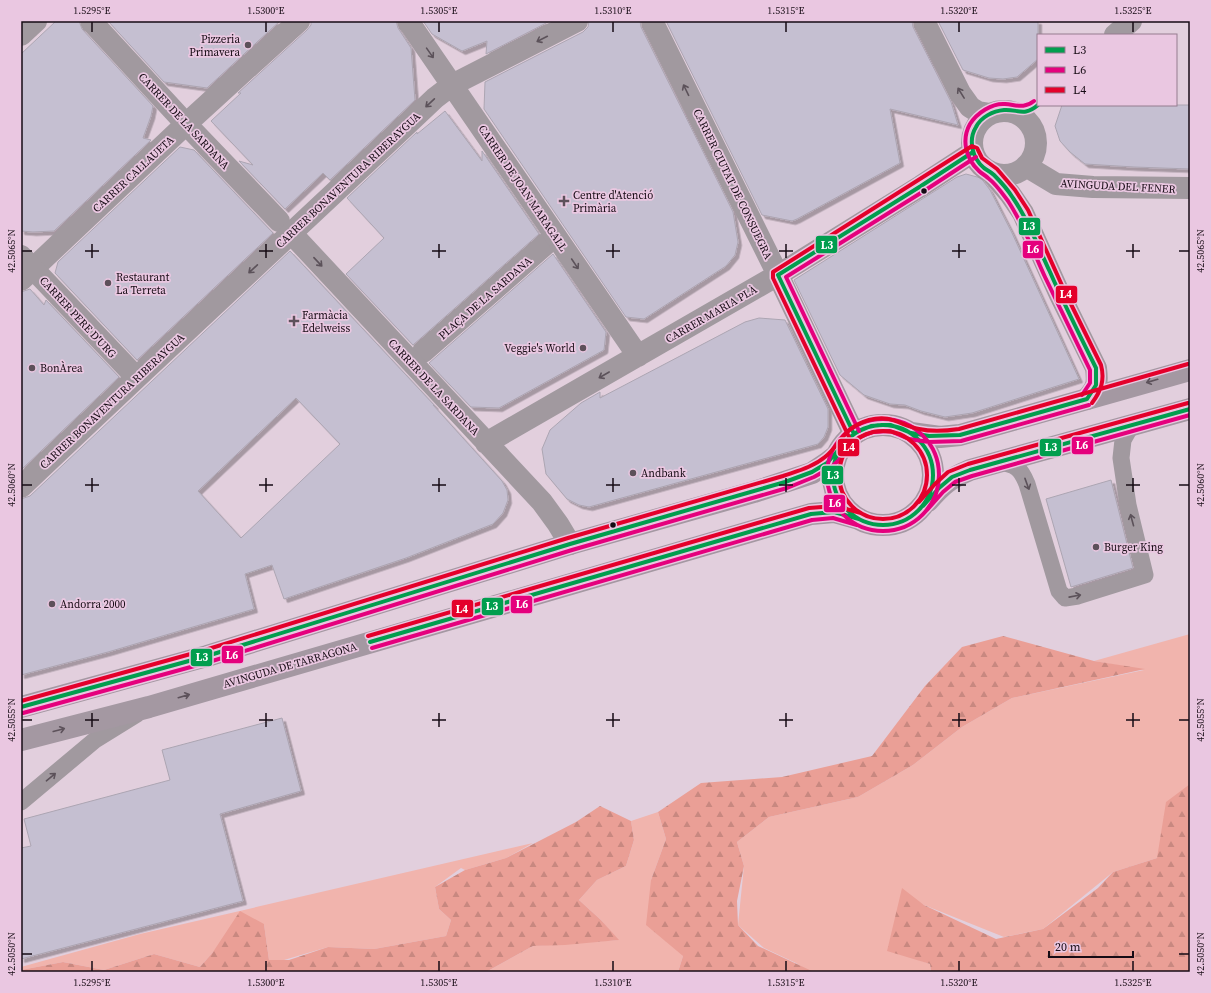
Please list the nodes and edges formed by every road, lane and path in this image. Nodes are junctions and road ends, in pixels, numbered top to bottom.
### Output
1 (36, 21) edge
2 (91, 21) edge
3 (299, 21) edge
4 (408, 21) edge
5 (577, 21) edge
6 (652, 21) edge
7 (924, 21) edge
8 (1131, 21) edge
9 (1116, 34) edge
10 (21, 35) edge
11 (452, 85) junction
12 (1037, 106) edge
13 (1015, 112) junction
14 (990, 114) junction
15 (186, 124) junction
16 (973, 152) junction
17 (1026, 166) junction
18 (992, 173) junction
19 (1190, 188) edge
20 (285, 227) junction
21 (547, 243) dead end
22 (25, 268) edge
23 (778, 275) junction
24 (423, 352) dead end
25 (638, 356) junction
26 (1190, 370) edge
27 (136, 377) junction
28 (1087, 399) junction
29 (1190, 409) edge
30 (1130, 426) junction
31 (911, 433) junction
32 (854, 434) junction
33 (486, 442) junction
34 (836, 456) junction
35 (999, 462) junction
36 (21, 487) edge
37 (923, 506) junction
38 (859, 519) junction
39 (570, 544) junction
40 (149, 706) junction
41 (21, 707) edge
42 (21, 740) edge
43 (21, 802) edge

1 - 10 street
2 - 15 street, CARRER DE LA SARDANA
3 - 15 street, CARRER CALLAUETA
4 -> 11 street, CARRER DE JOAN MARAGALL
5 -> 11 street, CARRER BONAVENTURA RIBERAYGUA
23 -> 6 street, CARRER CIUTAT DE CONSUEGRA
14 -> 7 street
8 - 9 street
11 -> 20 street, CARRER BONAVENTURA RIBERAYGUA
11 -> 25 street, CARRER DE JOAN MARAGALL
12 - 13 street
13 - 14 street
13 - 17 street
14 - 16 street
15 - 20 street, CARRER DE LA SARDANA
15 - 22 street, CARRER CALLAUETA
16 - 18 street
16 - 23 street, CARRER MARIA PLÀ
17 - 18 street
17 - 19 street, AVINGUDA DEL FENER
18 - 28 street
20 -> 27 street, CARRER BONAVENTURA RIBERAYGUA
20 -> 33 street, CARRER DE LA SARDANA
21 - 24 street, PLAÇA DE LA SARDANA
22 - 27 street, CARRER PERE D'URG
23 - 25 street, CARRER MARIA PLÀ
23 - 32 street, CARRER CIUTAT DE CONSUEGRA
25 -> 33 street, CARRER MARIA PLÀ
26 -> 28 highway
27 - 36 street, CARRER BONAVENTURA RIBERAYGUA
28 - 31 highway
29 - 30 highway
30 - 35 highway
35 -> 30 lane
31 - 32 highway
31 - 37 highway
32 - 34 highway
33 - 39 street, CARRER DE LA SARDANA
34 - 38 highway
34 - 39 highway
35 - 37 highway
37 - 38 highway
40 -> 38 highway, AVINGUDA DE TARRAGONA
39 - 41 highway
42 -> 40 highway, AVINGUDA DE TARRAGONA
43 -> 40 lane

